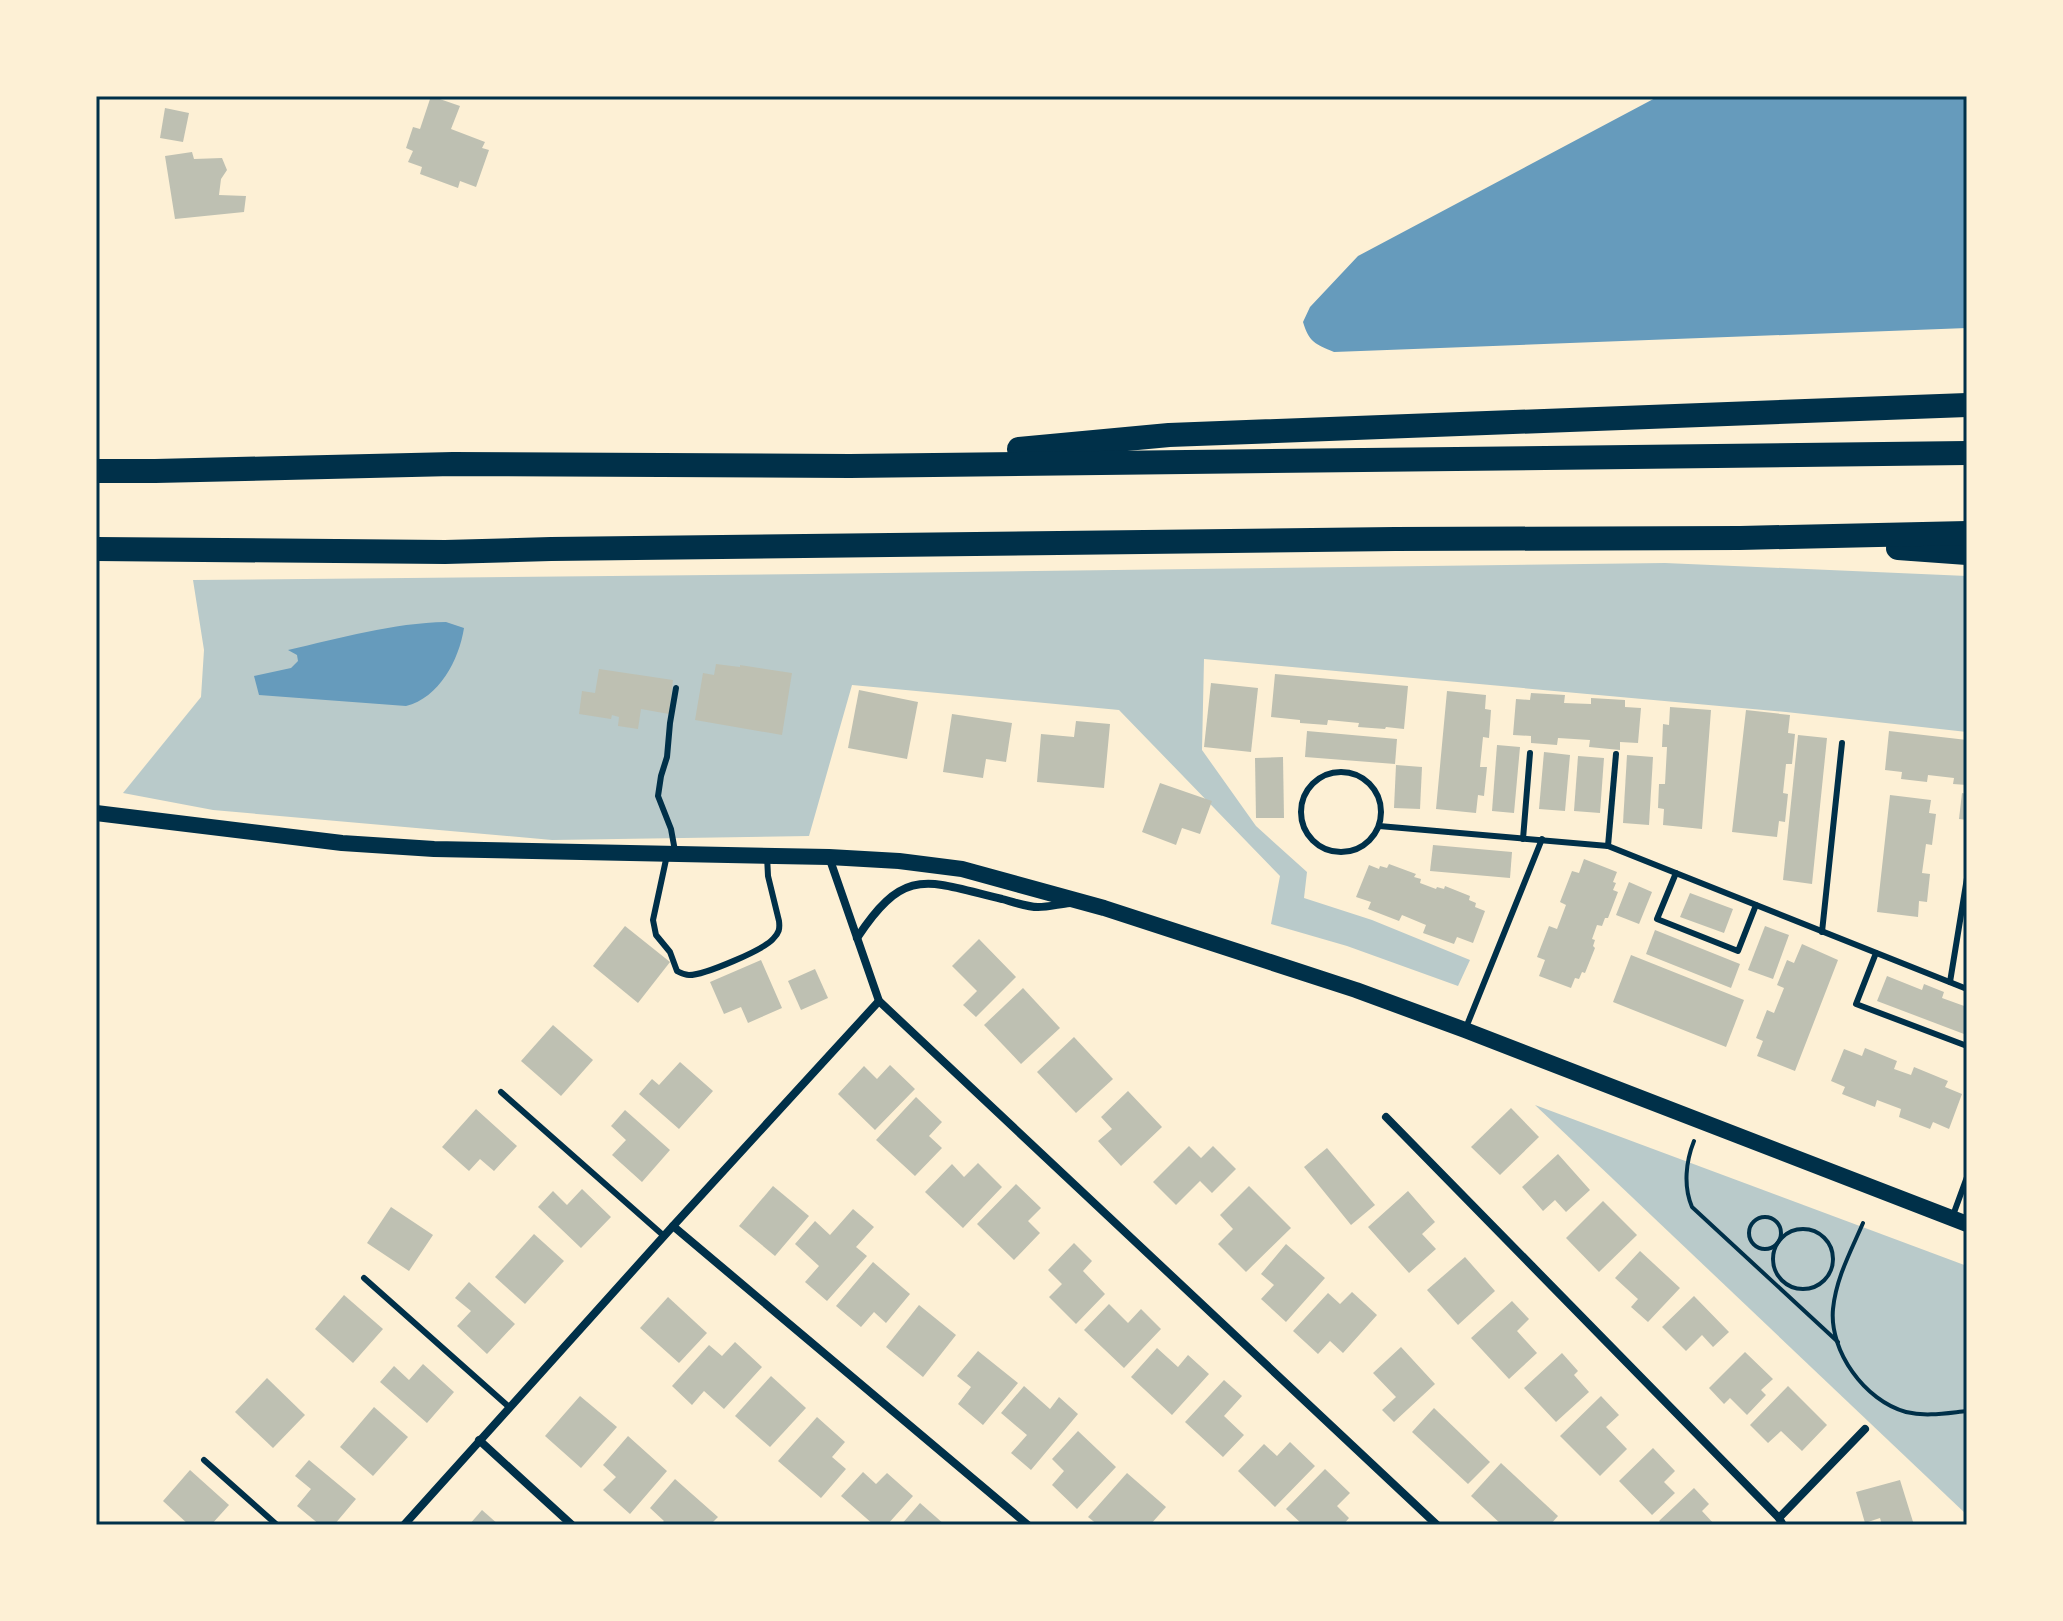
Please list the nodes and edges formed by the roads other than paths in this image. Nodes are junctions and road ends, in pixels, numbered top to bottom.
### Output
1 (1967, 405) edge
2 (1967, 453) edge
3 (850, 466) junction
4 (96, 471) edge
5 (1967, 533) edge
6 (1740, 538) junction
7 (96, 549) edge
8 (1967, 553) edge
9 (676, 688) dead end
10 (1842, 743) dead end
11 (1530, 753) dead end
12 (1616, 754) dead end
13 (96, 813) edge
14 (1379, 826) junction
15 (1523, 839) junction
16 (1542, 839) junction
17 (1608, 846) junction
18 (671, 855) junction
19 (767, 856) junction
20 (829, 857) junction
21 (1676, 873) junction
22 (1967, 878) edge
23 (1080, 902) junction
24 (1756, 905) junction
25 (1822, 932) junction
26 (857, 938) junction
27 (1876, 953) junction
28 (1950, 982) junction
29 (1967, 989) edge
30 (879, 1001) junction
31 (1465, 1030) junction
32 (1967, 1046) edge
33 (501, 1092) dead end
34 (1386, 1117) dead end
35 (1967, 1177) edge
36 (1959, 1221) edge
37 (673, 1226) junction
38 (664, 1236) junction
39 (364, 1278) dead end
40 (509, 1407) junction
41 (1865, 1429) dead end
42 (479, 1440) junction
43 (204, 1460) dead end
44 (1781, 1521) edge
45 (277, 1525) edge
46 (404, 1525) edge
47 (572, 1525) edge
48 (1028, 1525) edge
49 (1437, 1525) edge

1 - 3 highway
2 - 3 highway
3 - 4 highway
5 - 6 highway
6 - 7 highway
6 - 8 highway
9 - 18 lane
10 - 25 lane
11 - 15 lane
12 - 17 lane
13 - 18 main road
14 - 14 lane
14 - 15 lane
15 - 16 lane
16 - 17 lane
16 - 31 lane
17 - 21 lane
18 - 19 main road
18 - 19 lane
19 - 20 main road
20 - 23 main road
20 - 26 street
21 - 24 lane
21 - 24 lane
22 - 28 lane
23 - 26 street
23 - 31 main road
24 - 25 lane
25 - 27 lane
26 - 30 street
27 - 28 lane
27 - 32 lane
28 - 29 lane
30 - 37 street
30 - 49 street
31 - 36 main road
33 - 38 lane
34 - 44 street
35 - 36 lane
37 - 38 street
37 - 48 street
38 - 40 street
39 - 40 lane
40 - 42 street
41 - 44 street
42 - 46 street
42 - 47 street
43 - 45 lane

